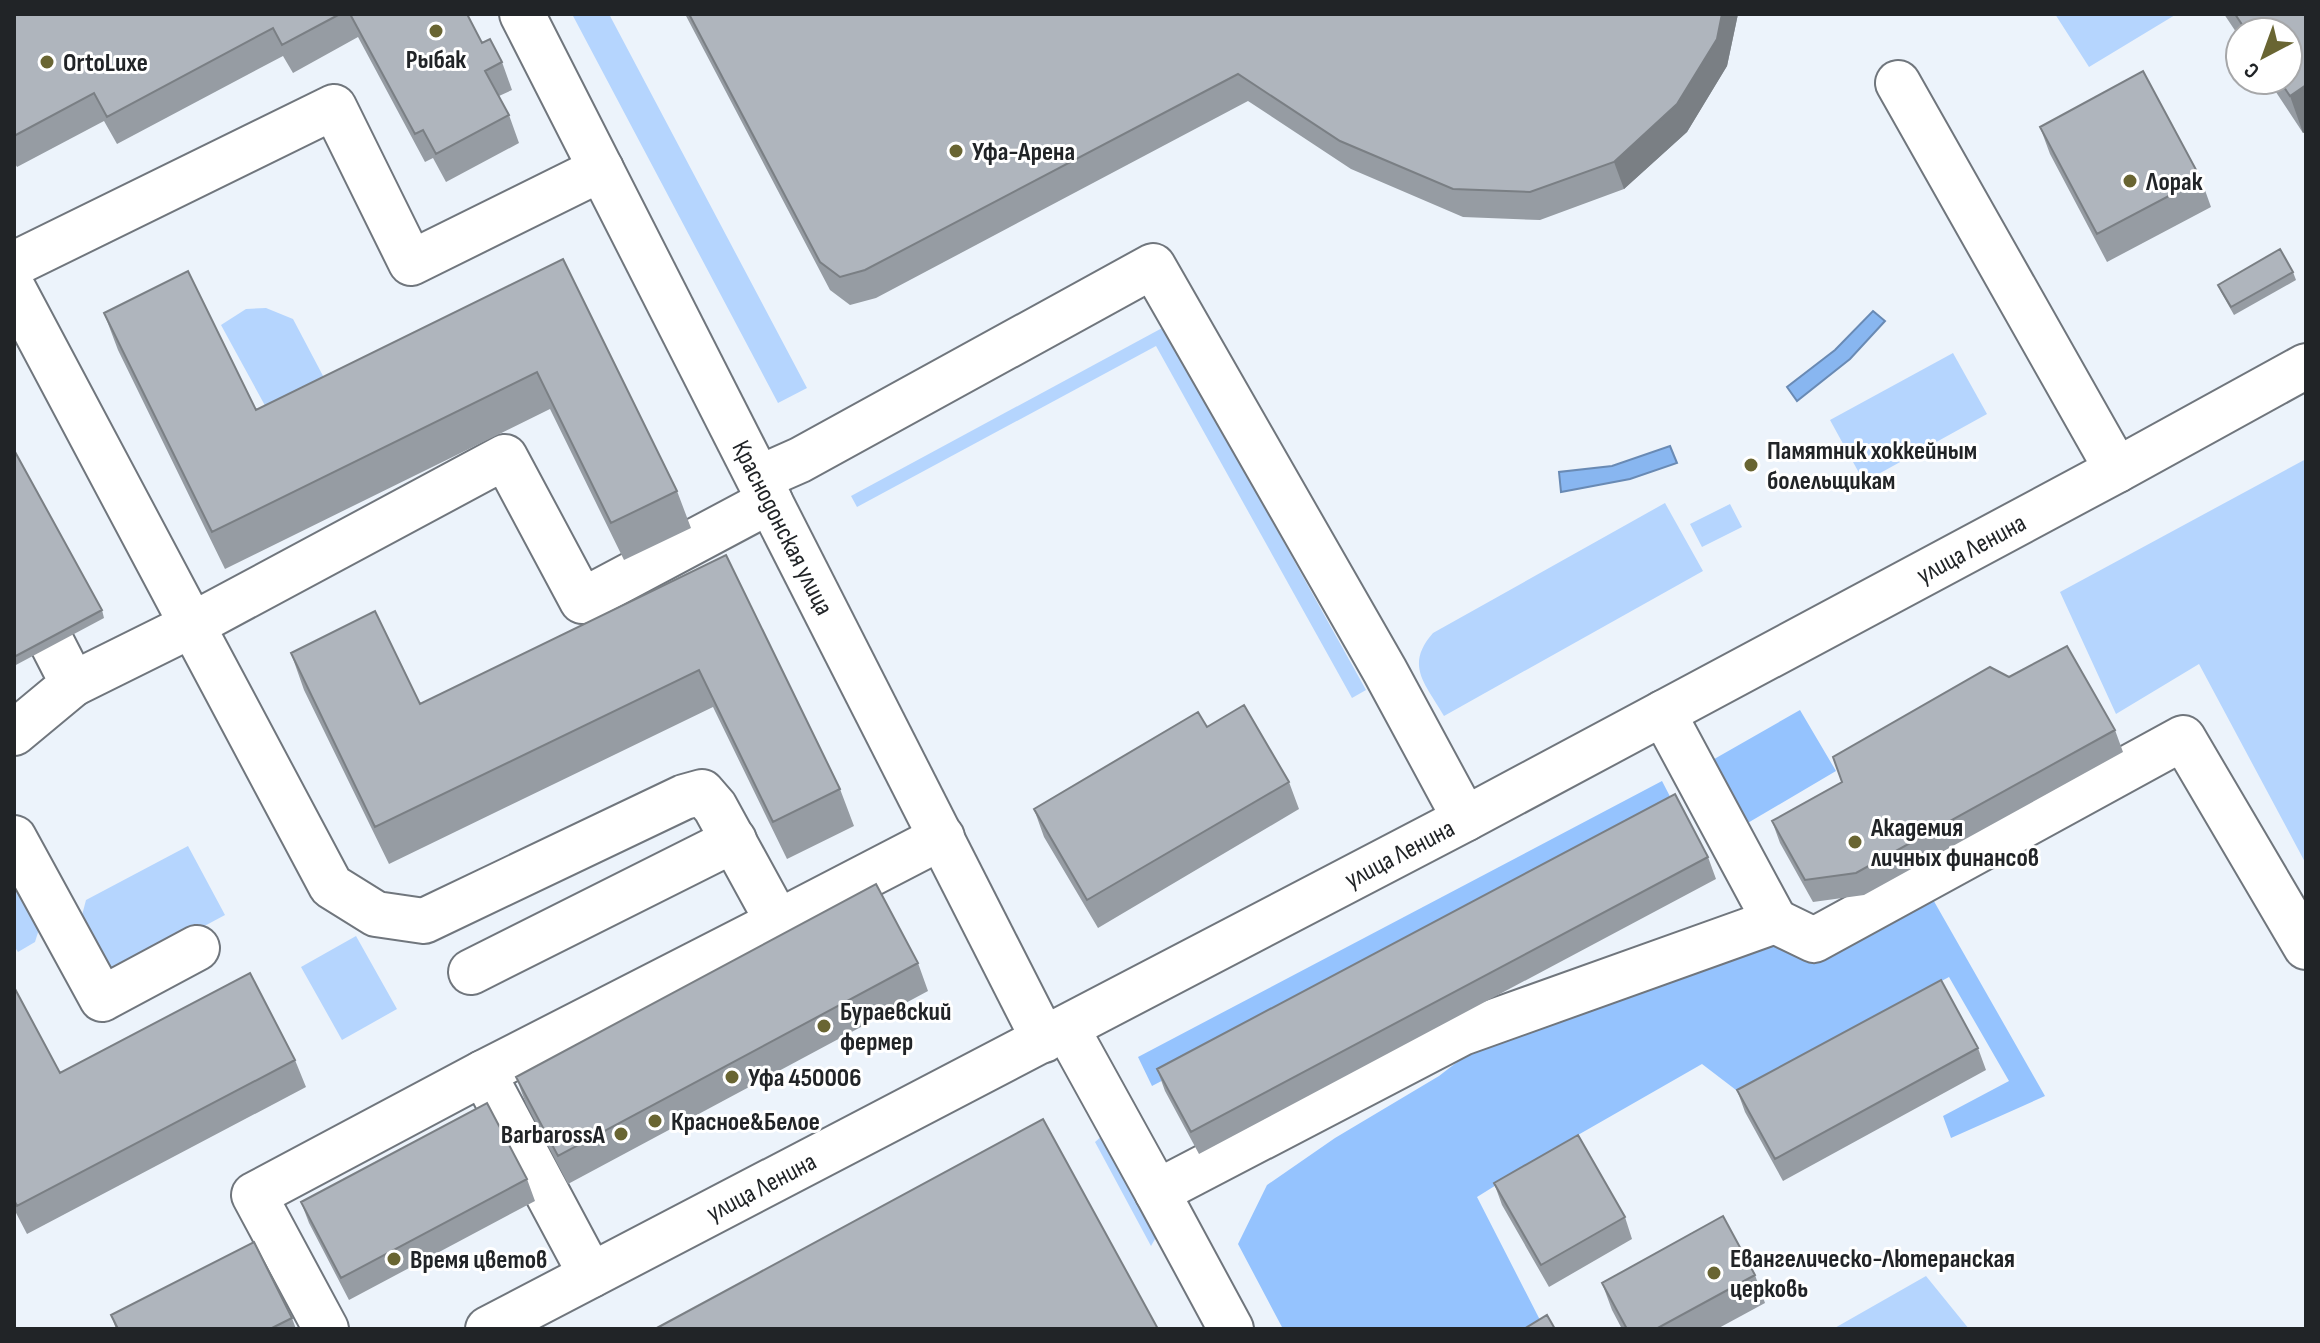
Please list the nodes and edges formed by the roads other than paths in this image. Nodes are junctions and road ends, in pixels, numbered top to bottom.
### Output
1 (522, 14) edge
2 (1898, 83) dead end
3 (601, 169) junction
4 (14, 264) edge
5 (14, 290) edge
6 (2306, 366) edge
7 (2117, 470) junction
8 (764, 490) junction
9 (192, 625) junction
10 (53, 645) edge
11 (73, 684) junction
12 (1663, 713) junction
13 (14, 733) edge
14 (1465, 819) junction
15 (942, 837) junction
16 (14, 838) edge
17 (734, 840) junction
18 (1775, 921) junction
19 (778, 922) junction
20 (2306, 947) edge
21 (197, 948) dead end
22 (471, 972) dead end
23 (1056, 1034) junction
24 (483, 1073) junction
25 (1157, 1192) junction
26 (591, 1275) junction
27 (326, 1329) edge
28 (488, 1329) edge
29 (1231, 1329) edge

1 - 3 main road, Краснодонская улица
2 - 7 main road
3 - 4 main road
3 - 8 main road, Краснодонская улица
5 - 9 main road
6 - 7 main road, улица Ленина
7 - 12 main road, улица Ленина
8 - 9 main road
8 - 14 main road
8 - 15 main road, Краснодонская улица
9 - 11 main road
9 - 17 main road
10 - 11 main road
11 - 13 main road
12 - 14 main road, улица Ленина
12 - 18 main road
14 - 23 main road, улица Ленина
15 - 19 main road
15 - 23 main road, Краснодонская улица
16 - 21 main road
17 - 19 main road
17 - 22 main road
18 - 20 main road
18 - 25 main road
19 - 24 main road
23 - 25 main road, Краснодонская улица
23 - 26 main road, улица Ленина
24 - 26 main road
24 - 27 main road
25 - 29 main road, Краснодонская улица
26 - 28 main road, улица Ленина

